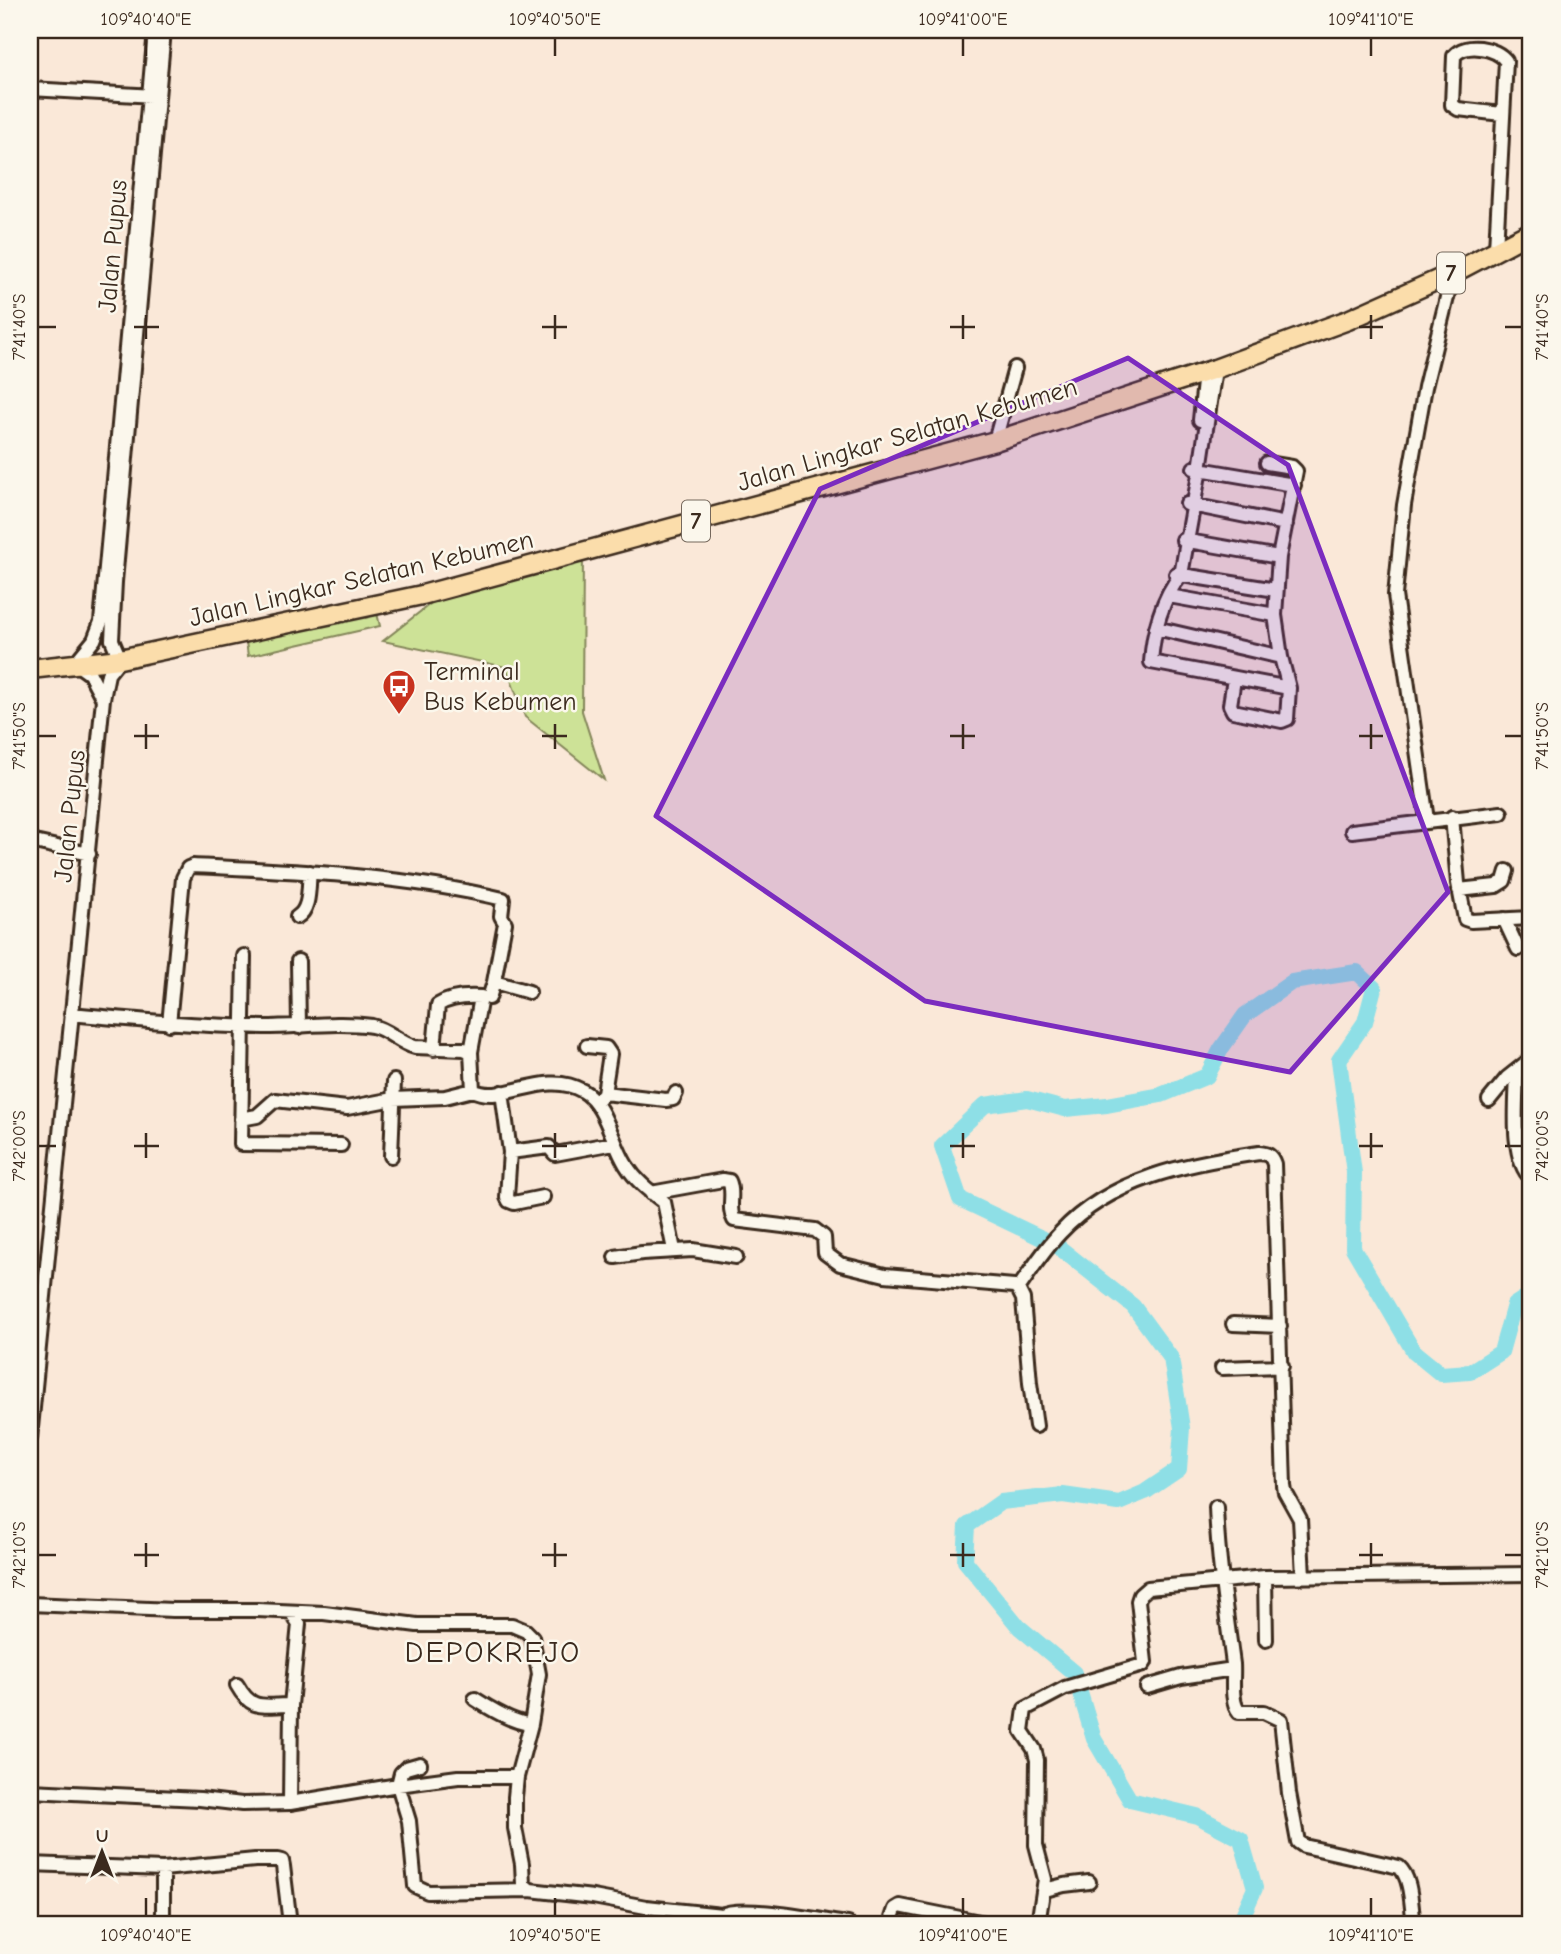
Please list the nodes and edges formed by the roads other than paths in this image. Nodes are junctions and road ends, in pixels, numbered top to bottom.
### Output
1 (155, 30) edge
2 (164, 30) edge
3 (30, 89) edge
4 (153, 96) junction
5 (1502, 114) junction
6 (1531, 232) edge
7 (1496, 248) junction
8 (1453, 272) junction
9 (1015, 368) dead end
10 (1210, 370) junction
11 (995, 441) junction
12 (1267, 463) dead end
13 (1196, 469) junction
14 (1294, 485) junction
15 (1191, 505) junction
16 (1286, 524) junction
17 (1184, 541) junction
18 (1279, 557) junction
19 (1177, 577) junction
20 (1216, 580) junction
21 (1276, 590) junction
22 (1169, 596) junction
23 (1211, 603) junction
24 (1275, 615) junction
25 (1156, 628) junction
26 (1281, 657) junction
27 (120, 659) junction
28 (75, 663) junction
29 (30, 669) edge
30 (1234, 679) junction
31 (1289, 688) junction
32 (103, 699) junction
33 (1501, 813) dead end
34 (1452, 817) junction
35 (1427, 820) junction
36 (1352, 831) dead end
37 (30, 841) edge
38 (89, 854) junction
39 (1507, 871) dead end
40 (310, 872) junction
41 (1459, 890) junction
42 (296, 917) dead end
43 (1531, 918) edge
44 (1504, 919) junction
45 (1518, 949) dead end
46 (244, 956) dead end
47 (298, 961) dead end
48 (494, 982) junction
49 (529, 992) dead end
50 (488, 999) junction
51 (71, 1014) junction
52 (169, 1024) junction
53 (243, 1027) junction
54 (299, 1027) junction
55 (587, 1046) dead end
56 (434, 1049) junction
57 (471, 1052) junction
58 (1531, 1059) edge
59 (1517, 1070) junction
60 (394, 1081) dead end
61 (473, 1090) junction
62 (502, 1092) junction
63 (676, 1093) dead end
64 (600, 1097) junction
65 (393, 1099) junction
66 (1489, 1100) dead end
67 (241, 1119) junction
68 (614, 1143) junction
69 (341, 1145) dead end
70 (510, 1152) junction
71 (391, 1156) dead end
72 (1531, 1178) edge
73 (651, 1193) junction
74 (543, 1197) dead end
75 (674, 1250) junction
76 (615, 1257) dead end
77 (736, 1257) dead end
78 (1018, 1289) junction
79 (1233, 1324) dead end
80 (1280, 1326) junction
81 (1282, 1366) junction
82 (1222, 1368) dead end
83 (1036, 1426) dead end
84 (30, 1438) edge
85 (1216, 1507) dead end
86 (1531, 1574) edge
87 (1303, 1576) junction
88 (1265, 1577) junction
89 (1221, 1581) junction
90 (30, 1604) edge
91 (291, 1612) junction
92 (1266, 1640) dead end
93 (1233, 1669) junction
94 (237, 1685) dead end
95 (1147, 1687) dead end
96 (475, 1699) dead end
97 (291, 1705) junction
98 (531, 1724) junction
99 (420, 1764) dead end
100 (517, 1777) junction
101 (398, 1785) junction
102 (30, 1791) edge
103 (290, 1803) junction
104 (30, 1864) edge
105 (163, 1869) junction
106 (1089, 1882) dead end
107 (530, 1890) junction
108 (1044, 1894) junction
109 (720, 1920) edge
110 (163, 1924) edge
111 (290, 1924) edge
112 (848, 1924) edge
113 (890, 1924) edge
114 (990, 1924) edge
115 (1038, 1924) edge
116 (1414, 1924) edge

1 - 4 street, Jalan Pupus
2 - 4 street, Jalan Pupus
3 - 4 street
4 - 27 street, Jalan Pupus
4 - 28 street, Jalan Pupus
5 - 5 street
5 - 7 street
6 - 7 highway, Jalan Lingkar Selatan Kebumen / 7
7 - 8 highway, Jalan Lingkar Selatan Kebumen / 7
8 - 10 highway, Jalan Lingkar Selatan Kebumen / 7
8 - 35 street
9 - 11 street
10 - 11 highway, Jalan Lingkar Selatan Kebumen / 7
10 - 13 street
11 - 27 highway, Jalan Lingkar Selatan Kebumen / 7
12 - 14 street
13 - 14 street
13 - 15 street
14 - 16 street
15 - 16 street
15 - 17 street
16 - 18 street
17 - 18 street
17 - 19 street
18 - 21 street
19 - 20 street
19 - 22 street
20 - 21 street
20 - 23 street
21 - 24 street
22 - 23 street
22 - 25 street
23 - 24 street
24 - 26 street
25 - 26 street
25 - 30 street
26 - 31 street
27 - 28 highway, Jalan Lingkar Selatan Kebumen / 7
27 - 32 street, Jalan Pupus
28 - 29 highway, Jalan Lingkar Selatan Kebumen / 7
28 - 32 street
30 - 31 street
30 - 31 street
32 - 38 street, Jalan Pupus
33 - 34 street
34 - 35 street
34 - 41 street
35 - 36 street
37 - 38 street
38 - 51 street, Jalan Pupus
39 - 41 street
40 - 42 street
40 - 48 street
40 - 52 street
41 - 44 street
43 - 44 street
44 - 45 street
46 - 53 street
47 - 54 street
48 - 49 street
48 - 50 street
50 - 56 street
50 - 57 street
51 - 52 street
51 - 84 street, Jalan Pupus
52 - 53 street
53 - 54 street
53 - 67 street
54 - 56 street
55 - 64 street
56 - 57 street
57 - 61 street
58 - 59 street
59 - 66 street
59 - 72 street
60 - 65 street
61 - 62 street
61 - 65 street
62 - 64 street
62 - 70 street
63 - 64 street
64 - 68 street
65 - 67 street
65 - 71 street
67 - 69 street
68 - 70 street
68 - 73 street
70 - 74 street
73 - 75 street
73 - 78 street
75 - 76 street
75 - 77 street
78 - 80 street
78 - 83 street
79 - 80 street
80 - 81 street
81 - 82 street
81 - 87 street
85 - 89 street
86 - 87 street
87 - 88 street
88 - 89 street
88 - 92 street
89 - 93 street
89 - 108 street
90 - 91 street
91 - 97 street
91 - 98 street
93 - 95 street
93 - 116 street
94 - 97 street
96 - 98 street
97 - 103 street
98 - 100 street
99 - 101 street
100 - 101 street
100 - 107 street
101 - 103 street
101 - 107 street
102 - 103 street
104 - 105 street
105 - 110 street
105 - 111 street
106 - 108 street
107 - 109 street
108 - 115 street
109 - 112 street
113 - 114 street

